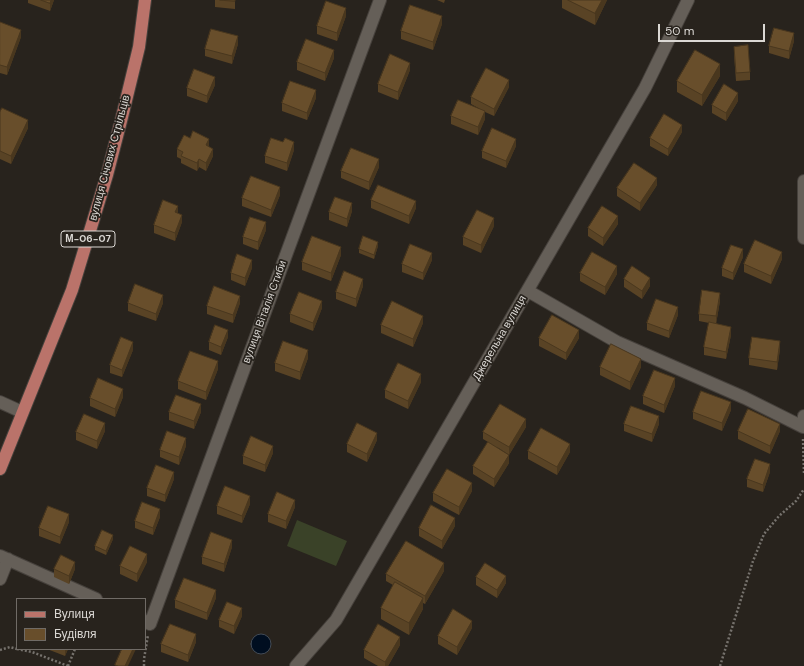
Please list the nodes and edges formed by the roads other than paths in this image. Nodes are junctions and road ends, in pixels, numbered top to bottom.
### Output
1 (144, 0) edge
2 (380, 0) edge
3 (688, 0) edge
4 (804, 181) edge
5 (804, 238) edge
6 (528, 290) junction
7 (0, 402) edge
8 (22, 412) junction
9 (804, 423) edge
10 (0, 469) edge
11 (4, 558) edge
12 (0, 579) edge
13 (94, 598) edge
14 (147, 622) edge
15 (296, 666) edge

1 - 8 main road, вулиця Січових Стрільців / М-06-07
2 - 14 street, вулиця Віталія Стиби
3 - 6 street, Джерельна вулиця
4 - 5 street
6 - 9 street
6 - 15 street, Джерельна вулиця
7 - 8 street
8 - 10 main road, вулиця Січових Стрільців / М-06-07
11 - 12 street
11 - 13 street

